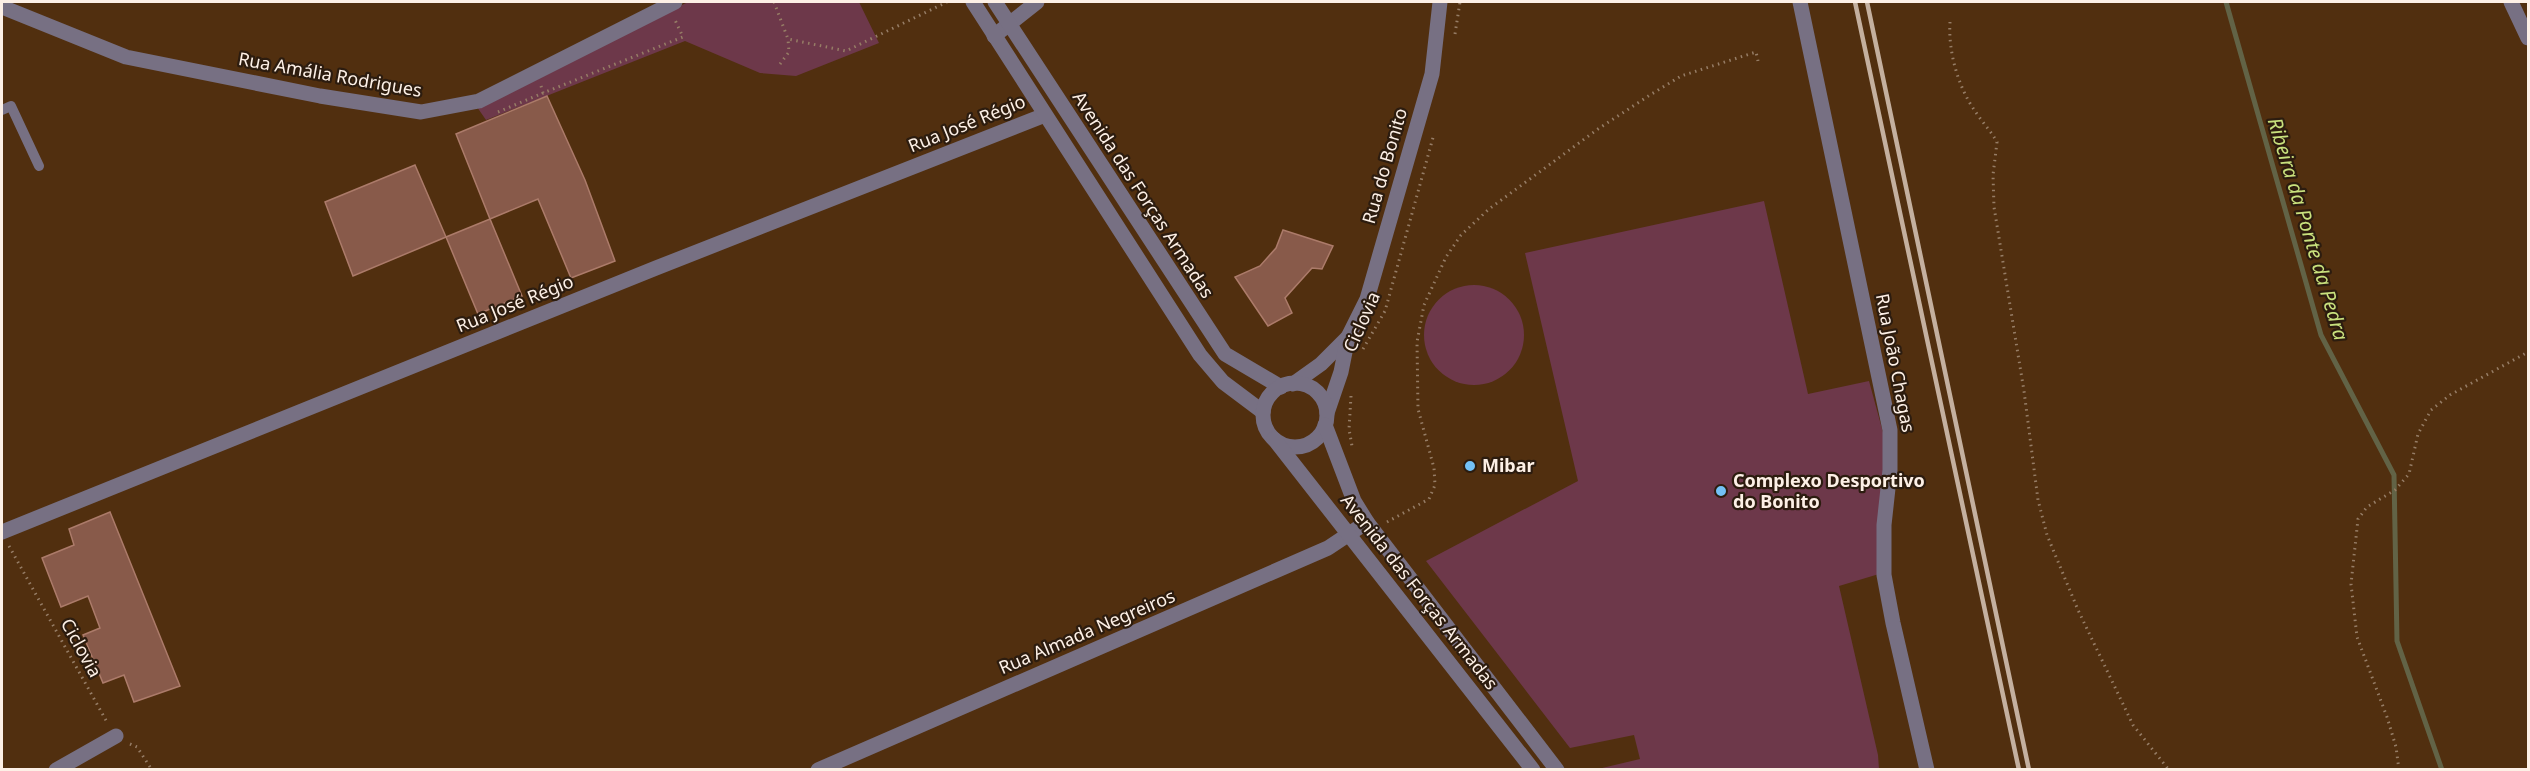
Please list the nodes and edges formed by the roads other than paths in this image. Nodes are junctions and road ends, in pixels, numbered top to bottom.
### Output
1 (973, 2) edge
2 (995, 2) edge
3 (1037, 2) edge
4 (1440, 2) edge
5 (1800, 2) edge
6 (2511, 2) edge
7 (672, 3) edge
8 (2, 7) edge
9 (1009, 24) junction
10 (994, 36) junction
11 (2529, 38) edge
12 (2, 110) edge
13 (1045, 114) junction
14 (39, 166) dead end
15 (1348, 337) junction
16 (1287, 385) junction
17 (1263, 412) junction
18 (1326, 419) junction
19 (1274, 440) junction
20 (1374, 519) junction
21 (2, 532) edge
22 (1350, 535) junction
23 (116, 736) road end
24 (56, 770) edge
25 (818, 770) edge
26 (1533, 770) edge
27 (1557, 770) edge
28 (1927, 770) edge

1 - 10 street
2 - 9 street, Avenida das Forças Armadas
3 - 9 street
4 - 15 street, Rua do Bonito
5 - 28 street, Rua João Chagas
6 - 11 street
7 - 8 street, Rua Amália Rodrigues
9 - 10 street
9 - 16 street, Avenida das Forças Armadas
10 - 13 street
12 - 14 lane
13 - 17 street
13 - 21 street, Rua José Régio
15 - 16 street, Rua do Bonito
15 - 18 street, Rua do Bonito
16 - 17 street
16 - 18 street
17 - 19 street
18 - 19 street
18 - 20 street, Avenida das Forças Armadas
19 - 22 street, Avenida das Forças Armadas
20 - 22 street, Rua Almada Negreiros
20 - 27 street, Avenida das Forças Armadas
22 - 25 street, Rua Almada Negreiros
22 - 26 street, Avenida das Forças Armadas
23 - 24 street

